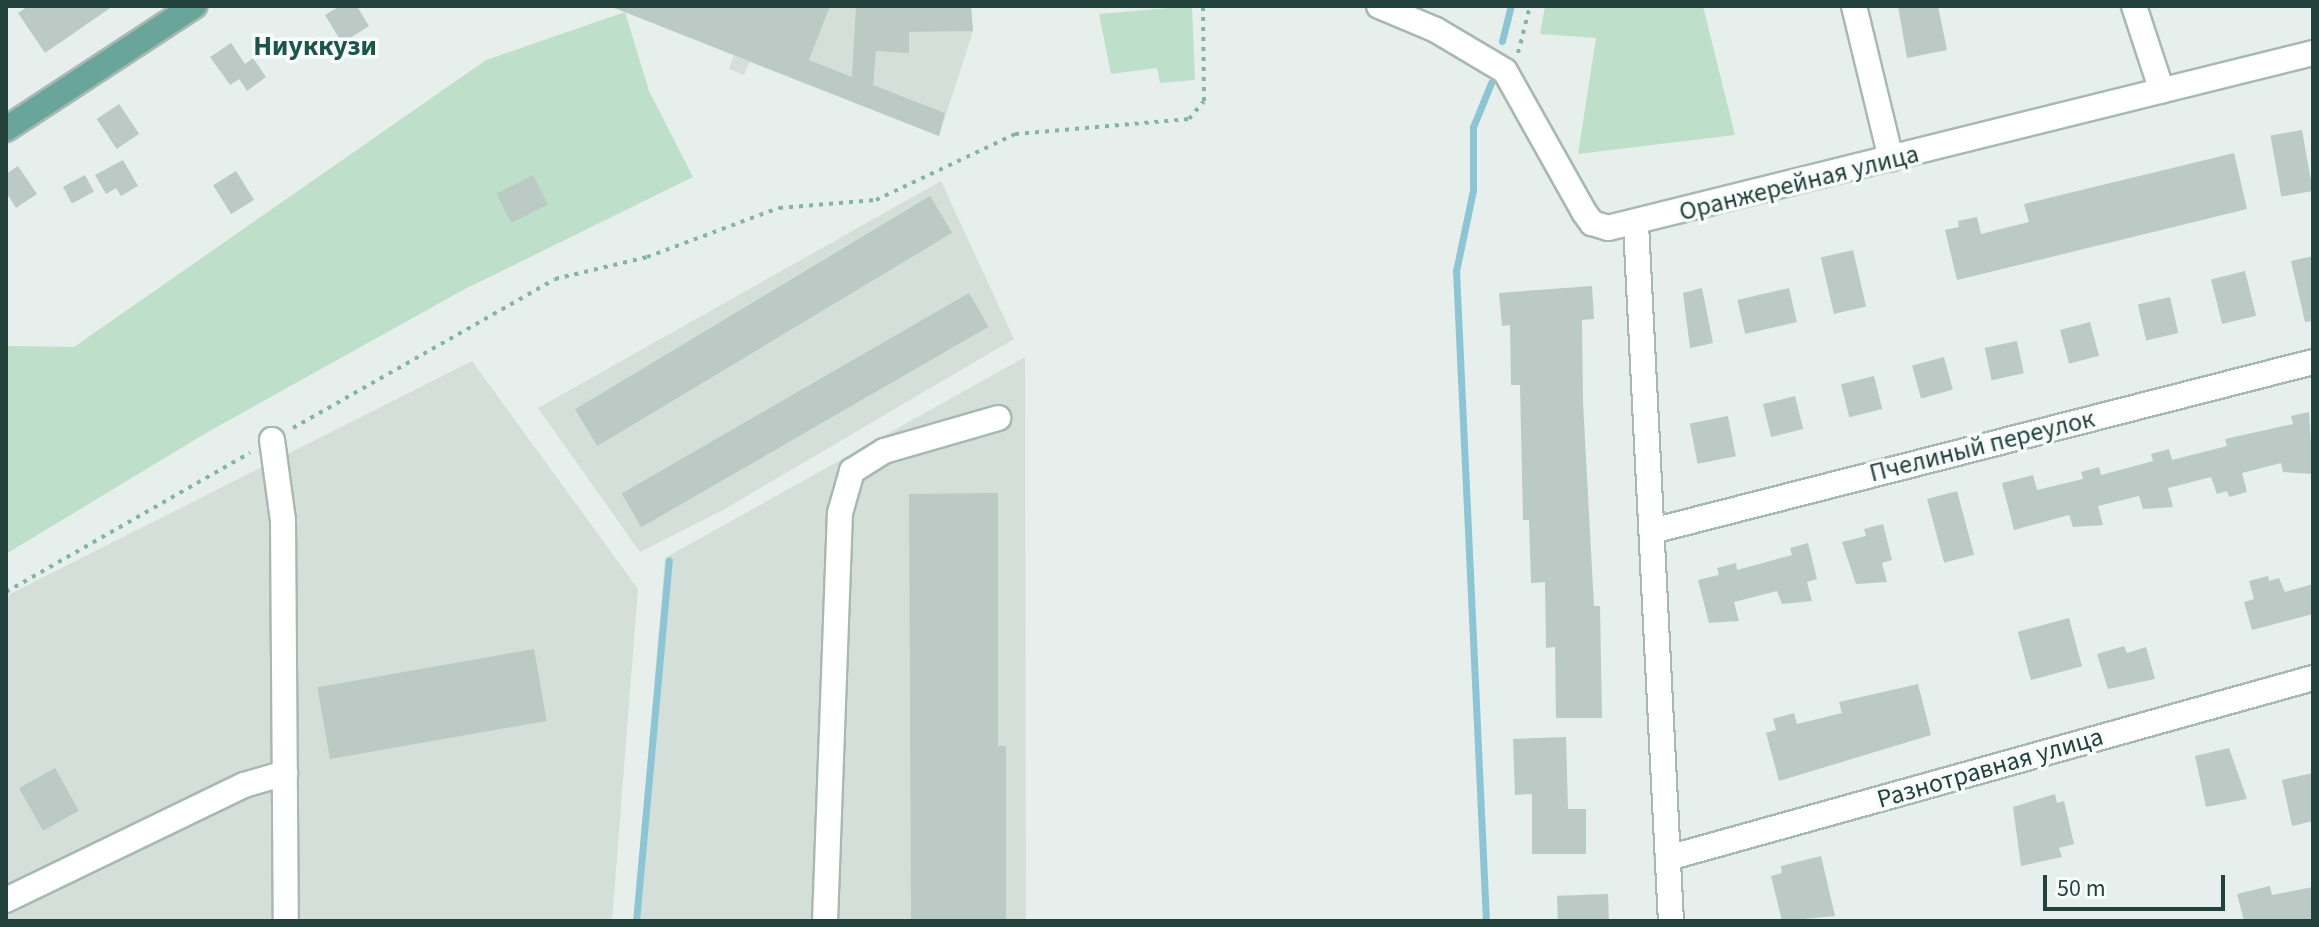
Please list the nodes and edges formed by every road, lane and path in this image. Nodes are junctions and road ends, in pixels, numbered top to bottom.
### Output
1 (194, 6) edge
2 (1203, 6) edge
3 (1379, 6) edge
4 (1530, 6) edge
5 (1854, 6) edge
6 (2134, 6) edge
7 (165, 14) edge
8 (2313, 53) edge
9 (1505, 71) junction
10 (2162, 91) junction
11 (6, 129) edge
12 (1891, 159) junction
13 (1636, 224) junction
14 (2313, 362) edge
15 (998, 418) dead end
16 (272, 440) junction
17 (1652, 531) junction
18 (6, 592) edge
19 (2313, 678) edge
20 (285, 773) junction
21 (1668, 858) junction
22 (6, 900) edge
23 (286, 921) edge
24 (825, 921) edge
25 (1671, 921) edge

1 - 7 main road
2 - 16 path
3 - 9 street, Оранжерейная улица
4 - 9 path
5 - 12 street
6 - 10 street
7 - 11 main road
8 - 10 street, Оранжерейная улица
9 - 13 street, Оранжерейная улица
10 - 12 street, Оранжерейная улица
12 - 13 street, Оранжерейная улица
13 - 17 street
14 - 17 street, Пчелиный переулок
15 - 24 street
16 - 18 path
16 - 20 street
17 - 21 street
19 - 21 street, Разнотравная улица
20 - 22 street
20 - 23 street
21 - 25 street

